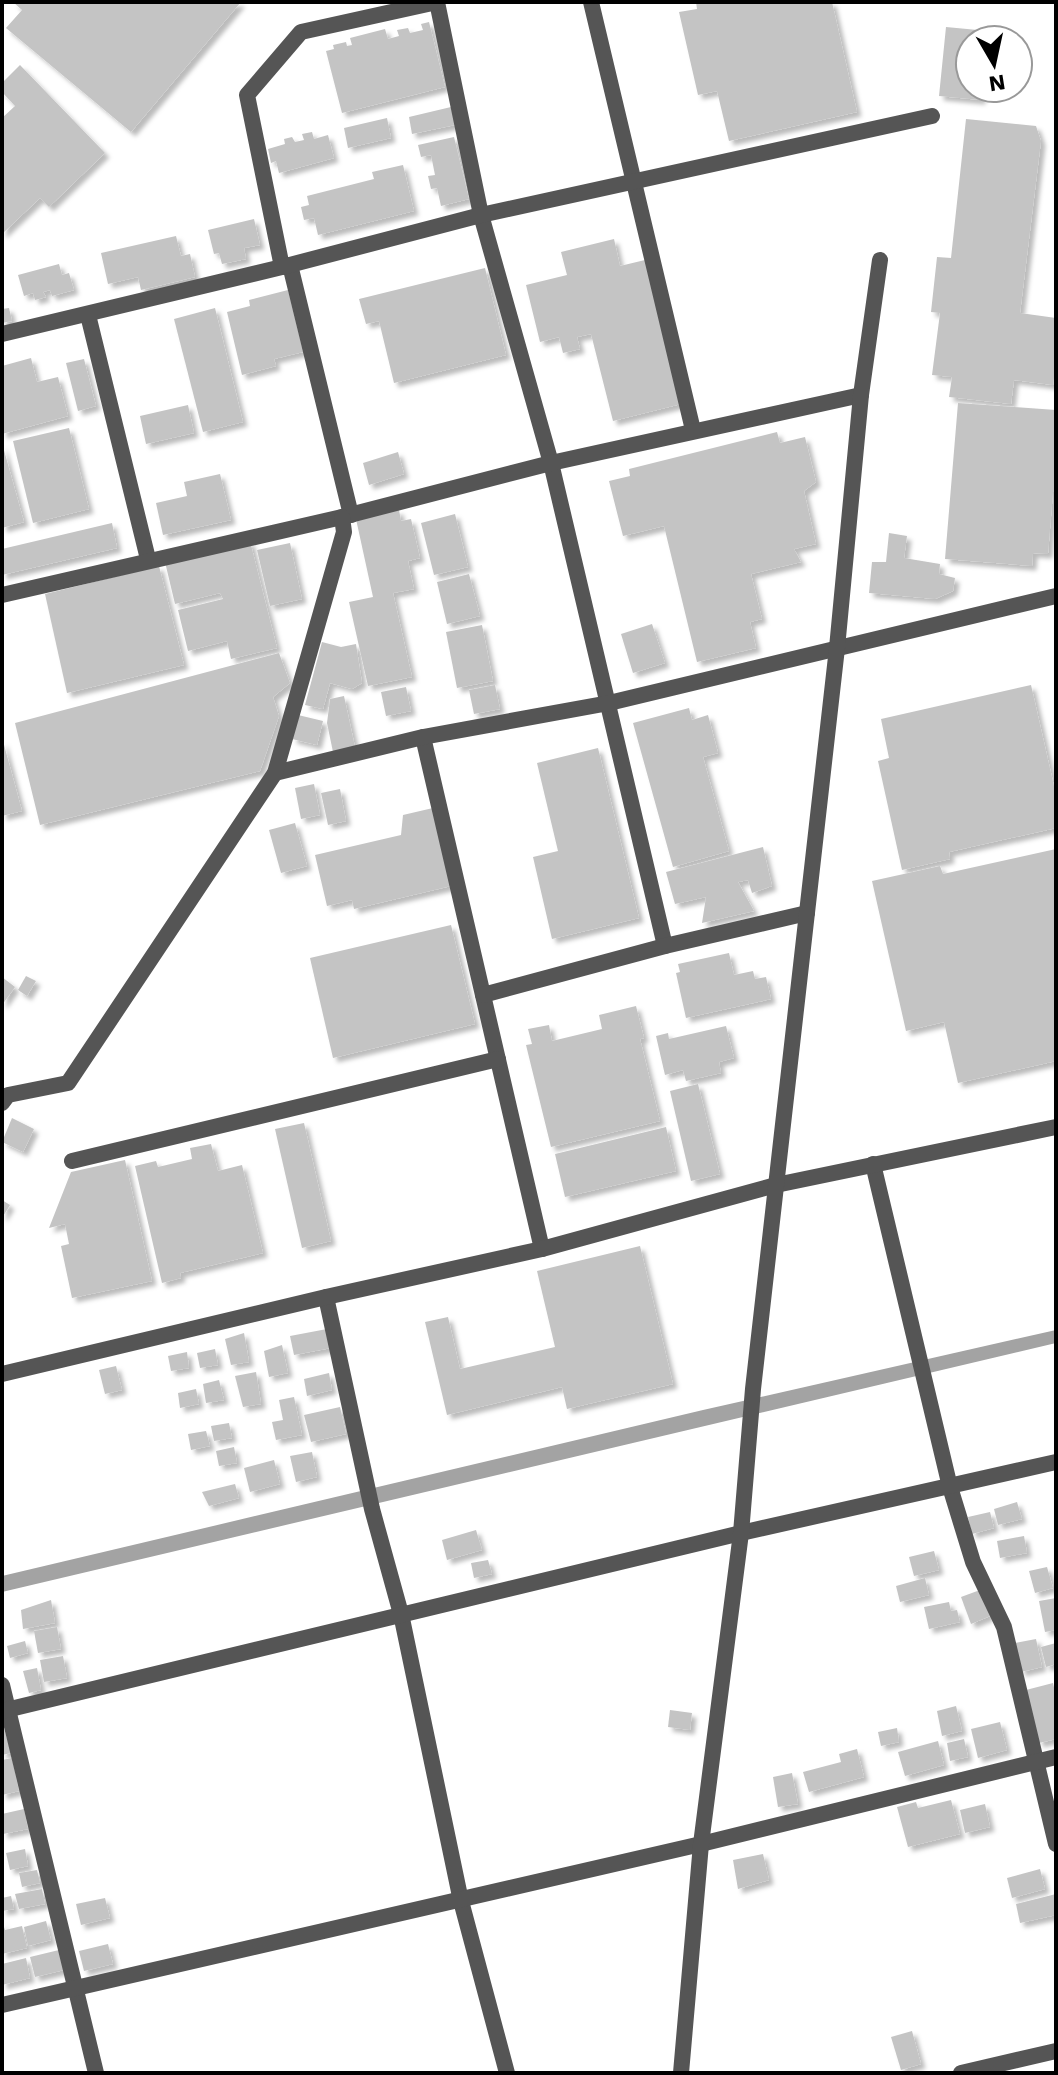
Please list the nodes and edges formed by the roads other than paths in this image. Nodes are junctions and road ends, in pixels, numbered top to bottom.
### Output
1 (437, 2) edge
2 (591, 2) edge
3 (932, 116) dead end
4 (633, 180) junction
5 (481, 215) junction
6 (880, 260) dead end
7 (286, 266) junction
8 (88, 315) junction
9 (2, 334) edge
10 (861, 395) junction
11 (693, 430) junction
12 (551, 463) junction
13 (346, 516) junction
14 (148, 559) junction
15 (2, 595) edge
16 (1056, 596) edge
17 (837, 648) junction
18 (609, 703) junction
19 (423, 737) junction
20 (275, 773) junction
21 (807, 913) junction
22 (665, 946) junction
23 (483, 995) junction
24 (498, 1059) junction
25 (4, 1096) edge
26 (1056, 1127) edge
27 (72, 1161) dead end
28 (873, 1164) junction
29 (776, 1185) junction
30 (542, 1249) junction
31 (326, 1297) junction
32 (2, 1374) edge
33 (1056, 1462) edge
34 (950, 1487) junction
35 (741, 1533) junction
36 (401, 1614) junction
37 (2, 1685) edge
38 (5, 1710) edge
39 (1056, 1757) edge
40 (1037, 1761) junction
41 (701, 1844) junction
42 (1056, 1844) edge
43 (461, 1901) junction
44 (76, 1988) junction
45 (2, 2005) edge
46 (1056, 2051) edge
47 (96, 2073) edge
48 (507, 2073) edge
49 (681, 2073) edge
50 (961, 2073) edge

1 - 5 street
1 - 7 street
2 - 4 street
3 - 4 street
4 - 5 street
4 - 11 street
5 - 7 street
5 - 12 street
6 - 10 street
7 - 8 street
7 - 13 street
8 - 9 street
8 - 14 street
10 - 11 street
10 - 17 street
11 - 12 street
12 - 13 street
12 - 18 street
13 - 14 street
13 - 20 street
14 - 15 street
16 - 17 street
17 - 18 street
17 - 21 street
18 - 19 street
18 - 22 street
19 - 20 street
19 - 23 street
20 - 25 street
21 - 22 street
21 - 29 street
22 - 23 street
23 - 24 street
24 - 27 street
24 - 30 street
26 - 28 street
28 - 29 street
28 - 34 street
29 - 30 street
29 - 35 street
30 - 31 street
31 - 32 street
31 - 36 street
33 - 34 street
34 - 35 street
34 - 40 street
35 - 36 street
35 - 41 street
36 - 38 street
36 - 43 street
37 - 38 street
38 - 44 street
39 - 40 street
40 - 41 street
40 - 42 street
41 - 43 street
41 - 49 street
43 - 44 street
43 - 48 street
44 - 45 street
44 - 47 street
46 - 50 street

